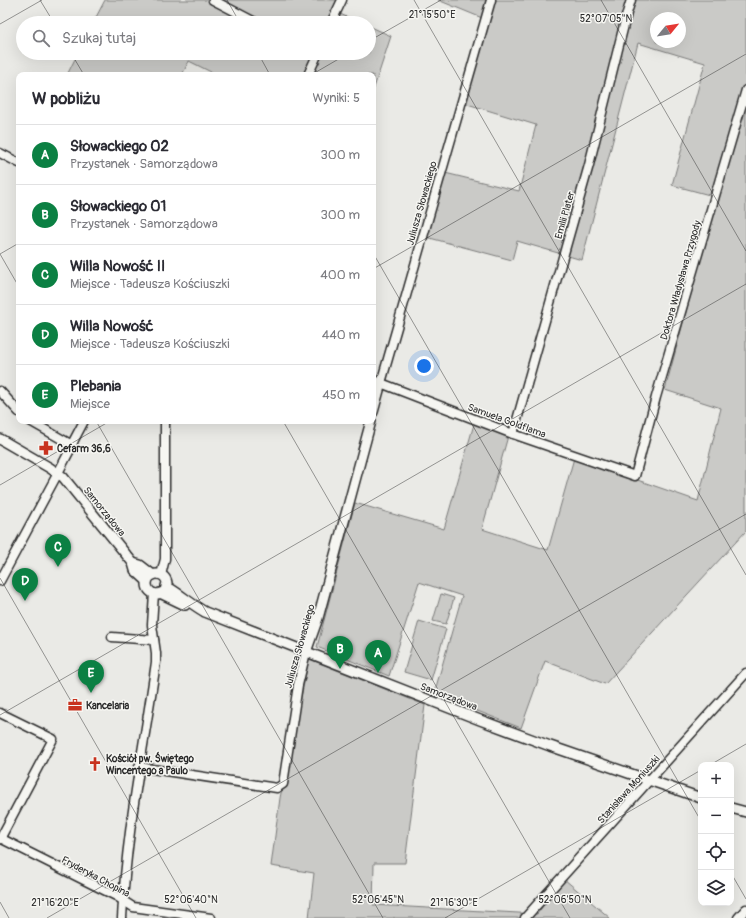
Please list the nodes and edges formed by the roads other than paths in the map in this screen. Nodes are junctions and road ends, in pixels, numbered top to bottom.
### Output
1 (213, 0) edge
2 (342, 0) edge
3 (490, 0) edge
4 (631, 0) edge
5 (244, 16) edge
6 (334, 16) edge
7 (312, 60) edge
8 (309, 72) edge
9 (746, 90) edge
10 (0, 153) edge
11 (16, 161) edge
12 (377, 382) edge
13 (0, 391) edge
14 (16, 409) edge
15 (35, 424) edge
16 (82, 424) edge
17 (165, 424) edge
18 (370, 424) edge
19 (513, 434) junction
20 (0, 439) edge
21 (72, 445) junction
22 (58, 473) junction
23 (635, 476) joint
24 (154, 577) junction
25 (0, 581) edge
26 (160, 591) junction
27 (112, 637) dead end
28 (154, 640) junction
29 (306, 652) junction
30 (746, 673) edge
31 (0, 713) edge
32 (139, 767) junction
33 (650, 780) junction
34 (698, 797) edge
35 (734, 809) edge
36 (746, 812) edge
37 (0, 838) edge
38 (123, 900) junction
39 (746, 909) edge
40 (122, 918) edge
41 (211, 918) edge
42 (525, 918) edge
43 (738, 918) edge

1 - 5 street
2 - 6 street
3 - 12 street, Juliusza Słowackiego
4 - 19 street, Emilii Plater
7 - 8 street
9 - 23 street, Doktora Władysława Przygody
10 - 11 street
12 - 19 street, Samuela Goldflama
13 - 14 street
15 - 21 street
16 - 21 street
17 - 24 street
18 - 29 street, Juliusza Słowackiego
19 - 23 street, Samuela Goldflama
20 - 22 street, Samorządowa
21 - 22 street
22 - 24 street, Samorządowa
22 - 25 street
24 - 26 street
24 - 26 street
26 - 28 street
26 - 29 street, Samorządowa
27 - 28 street
28 - 32 street
29 - 32 street, Juliusza Słowackiego
29 - 33 street, Samorządowa
30 - 33 street, Stanisława Moniuszki
31 - 37 street
32 - 38 street
33 - 34 street, Samorządowa
33 - 42 street, Stanisława Moniuszki
35 - 36 street
37 - 38 street, Fryderyka Chopina
38 - 40 street
38 - 41 street, Fryderyka Chopina
39 - 43 street

